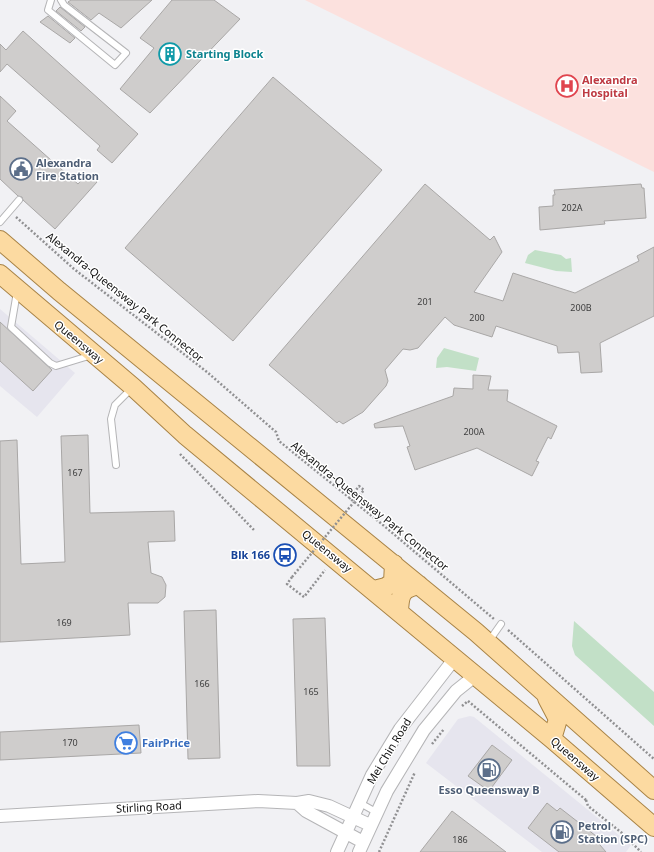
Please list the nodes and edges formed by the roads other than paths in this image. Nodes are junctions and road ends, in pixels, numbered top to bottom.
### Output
1 (51, 0) edge
2 (61, 0) edge
3 (19, 200) dead end
4 (0, 222) edge
5 (0, 240) edge
6 (0, 274) edge
7 (18, 289) junction
8 (94, 354) junction
9 (133, 387) junction
10 (116, 465) dead end
11 (394, 564) junction
12 (419, 585) junction
13 (374, 590) junction
14 (399, 611) junction
15 (501, 624) road end
16 (488, 642) junction
17 (455, 658) junction
18 (476, 675) junction
19 (539, 686) junction
20 (552, 739) junction
21 (654, 790) edge
22 (297, 803) junction
23 (360, 803) junction
24 (376, 812) junction
25 (0, 816) edge
26 (352, 816) junction
27 (370, 825) junction
28 (654, 827) edge
29 (345, 834) junction
30 (361, 847) edge
31 (337, 852) edge

1 - 2 lane
3 - 4 lane
5 - 11 main road
6 - 7 main road, Queensway
7 - 8 main road, Queensway
7 - 8 lane
8 - 9 main road, Queensway
9 - 10 lane
9 - 13 main road, Queensway
11 - 12 main road
11 - 13 main road
12 - 14 main road
12 - 16 main road
13 - 14 main road, Queensway
14 - 17 main road, Queensway
15 - 16 lane
16 - 19 main road
17 - 18 main road, Queensway
17 - 23 street, Mei Chin Road
18 - 20 main road, Queensway
18 - 24 street, Mei Chin Road
19 - 20 main road
19 - 21 main road
20 - 28 main road, Queensway
22 - 25 street, Stirling Road
22 - 26 street, Stirling Road
22 - 29 street
23 - 24 lane
23 - 26 street, Mei Chin Road
24 - 27 street, Mei Chin Road
26 - 27 street, Stirling Road
26 - 29 street, Mei Chin Road
27 - 30 street, Mei Chin Road
29 - 30 street
29 - 31 street, Mei Chin Road

